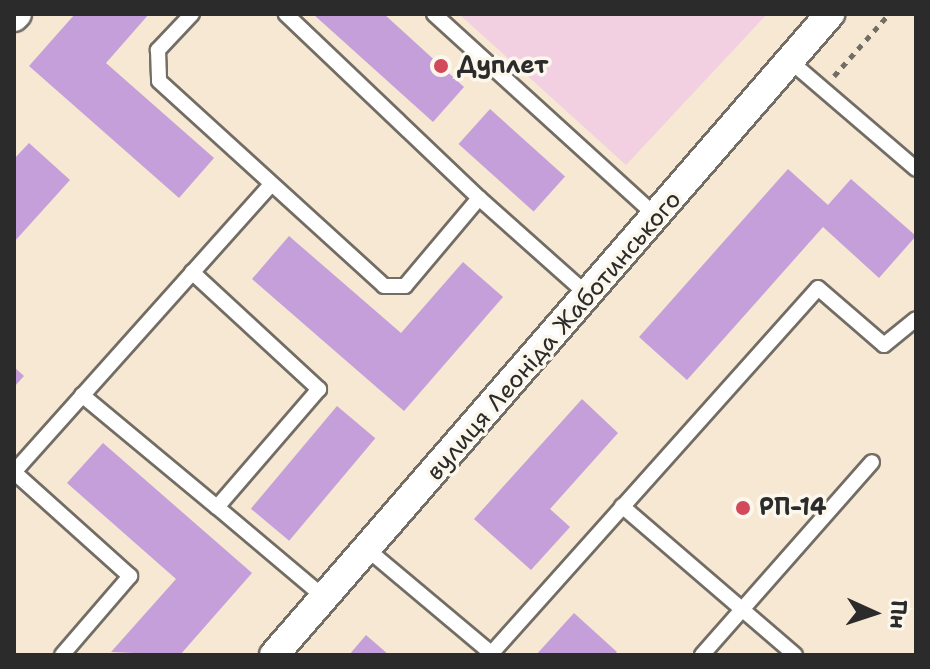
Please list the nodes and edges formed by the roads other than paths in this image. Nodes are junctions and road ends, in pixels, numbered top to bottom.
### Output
1 (192, 14) edge
2 (286, 14) edge
3 (434, 14) edge
4 (830, 14) edge
5 (789, 60) junction
6 (916, 169) edge
7 (271, 185) junction
8 (479, 198) junction
9 (658, 218) junction
10 (192, 272) junction
11 (590, 296) junction
12 (916, 319) edge
13 (82, 395) junction
14 (872, 462) dead end
15 (14, 472) edge
16 (622, 506) junction
17 (217, 507) junction
18 (367, 549) junction
19 (325, 598) junction
20 (742, 609) junction
21 (490, 654) edge
22 (62, 655) edge
23 (274, 655) edge
24 (702, 655) edge
25 (795, 655) edge

1 - 7 lane
2 - 8 lane
3 - 9 lane
4 - 5 street, вулиця Леоніда Жаботинського
5 - 6 lane
5 - 9 street, вулиця Леоніда Жаботинського
7 - 8 lane
7 - 10 lane
8 - 11 lane
9 - 11 street, вулиця Леоніда Жаботинського
10 - 13 lane
10 - 17 lane
11 - 18 street, вулиця Леоніда Жаботинського
12 - 16 lane
13 - 15 lane
13 - 17 lane
14 - 20 lane
15 - 22 lane
16 - 20 lane
16 - 21 lane
17 - 19 lane
18 - 19 street, вулиця Леоніда Жаботинського
18 - 21 lane
19 - 23 street, вулиця Леоніда Жаботинського
20 - 24 lane
20 - 25 lane

